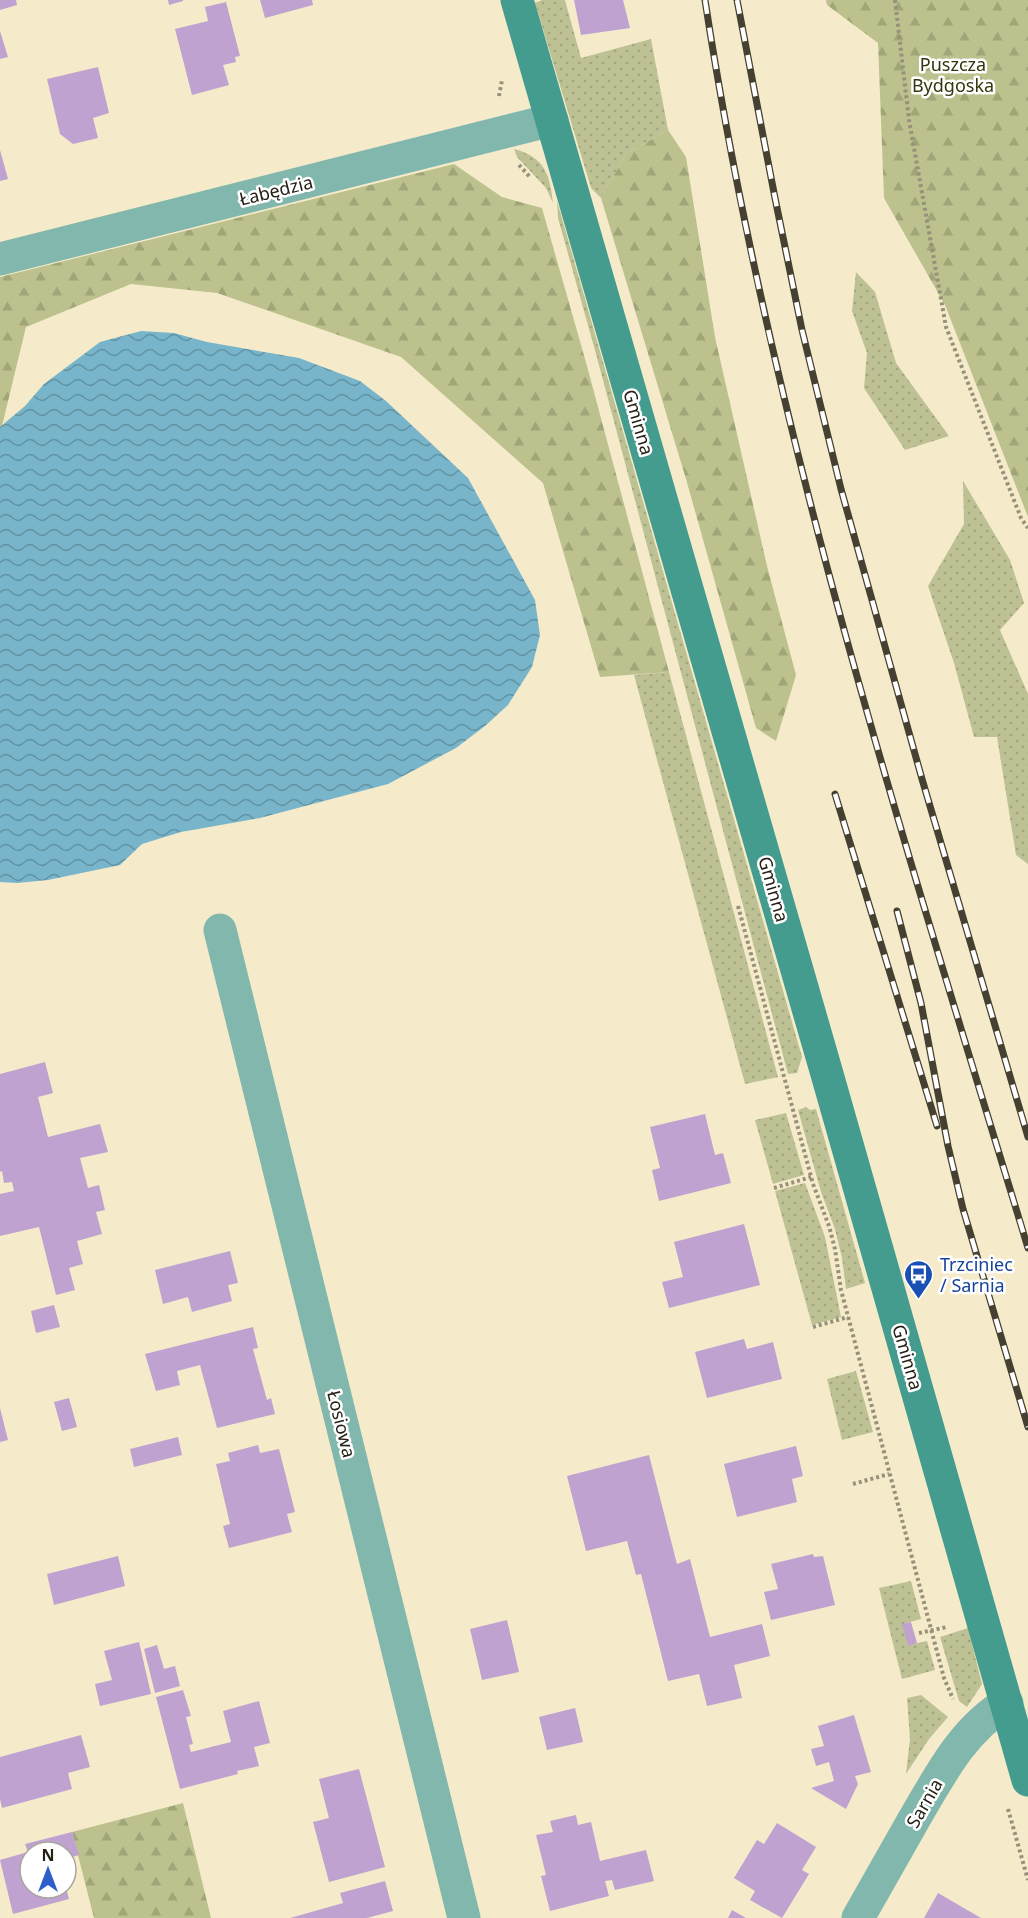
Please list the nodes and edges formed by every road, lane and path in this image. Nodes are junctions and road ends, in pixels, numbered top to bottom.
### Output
1 (516, 0) edge
2 (895, 0) edge
3 (552, 120) junction
4 (0, 259) edge
5 (1028, 528) edge
6 (220, 930) dead end
7 (811, 1177) dead end
8 (774, 1188) dead end
9 (848, 1317) dead end
10 (813, 1327) dead end
11 (889, 1474) dead end
12 (853, 1484) dead end
13 (1007, 1703) junction
14 (1028, 1780) edge
15 (464, 1918) edge
16 (858, 1918) edge

1 - 3 street, Gminna
2 - 5 path
3 - 4 street, Łabędzia
3 - 13 street, Gminna
6 - 15 street, Łosiowa
7 - 8 path
9 - 10 path
11 - 12 path
13 - 14 street, Gminna
13 - 16 street, Sarnia

